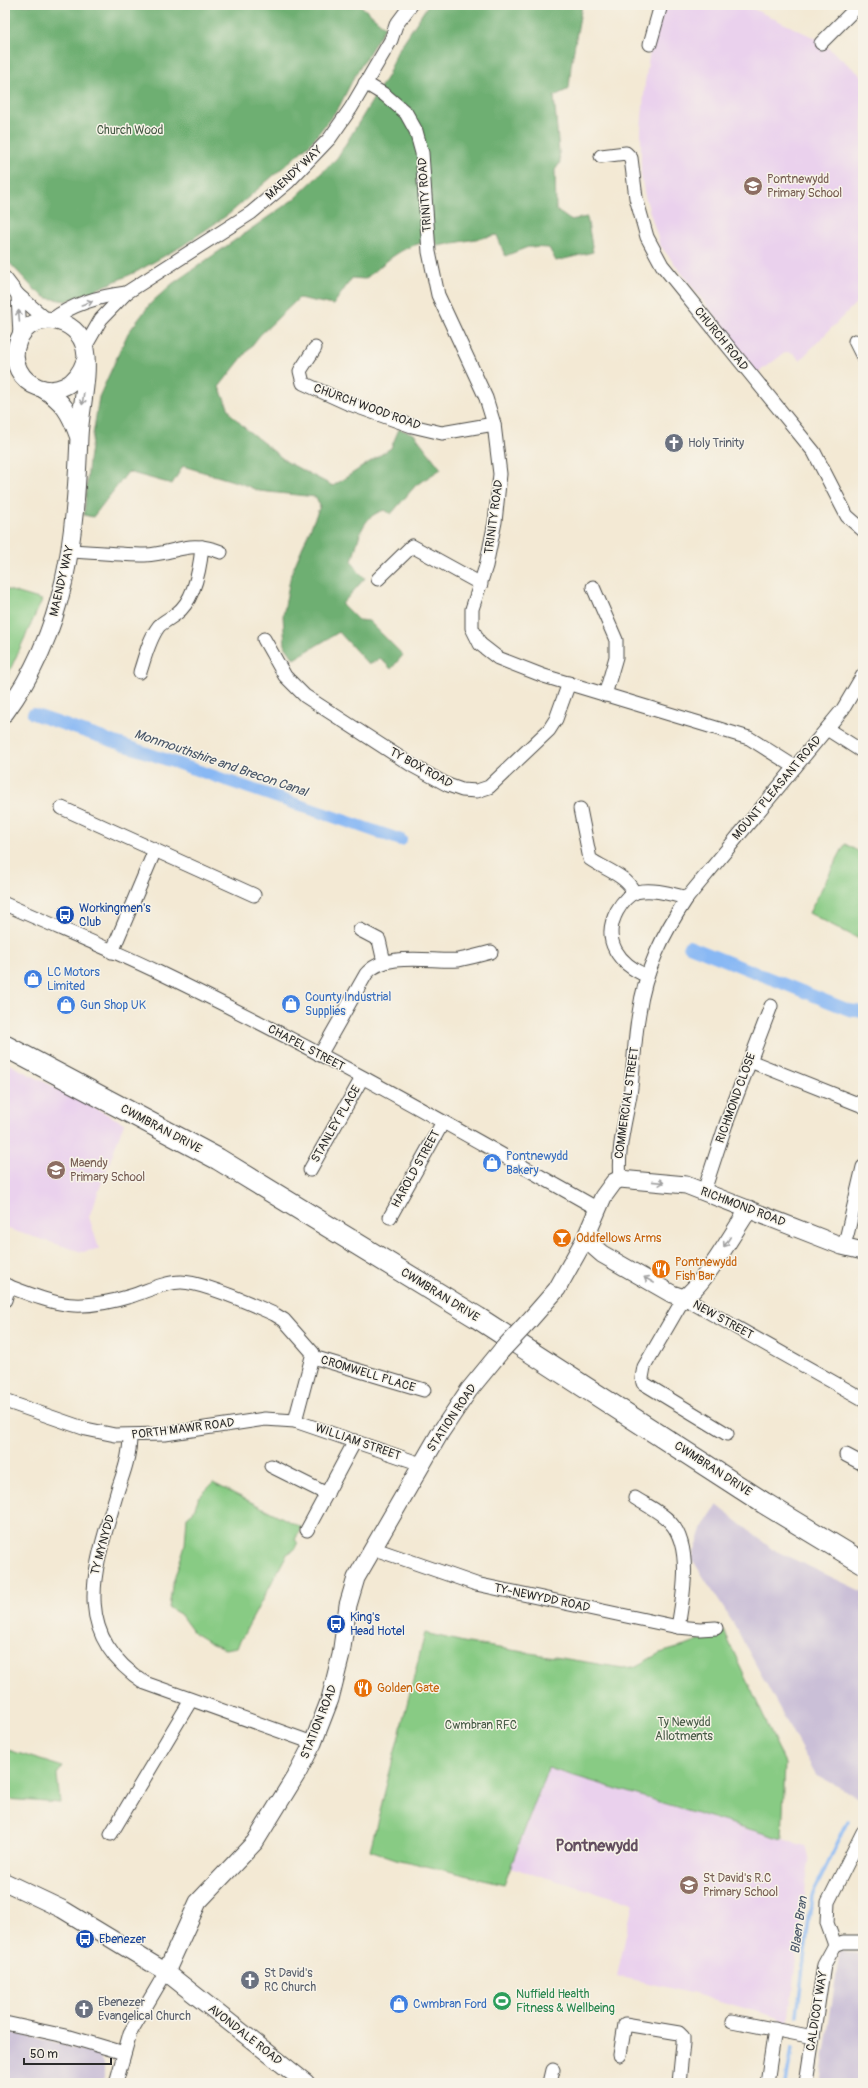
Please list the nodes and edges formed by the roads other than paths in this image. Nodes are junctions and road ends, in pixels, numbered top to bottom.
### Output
1 (411, 5) edge
2 (661, 5) edge
3 (861, 5) edge
4 (821, 43) dead end
5 (650, 44) dead end
6 (365, 83) junction
7 (601, 156) dead end
8 (5, 278) edge
9 (126, 293) junction
10 (18, 295) junction
11 (50, 319) junction
12 (855, 341) dead end
13 (14, 342) edge
14 (315, 348) dead end
15 (85, 354) junction
16 (863, 356) edge
17 (5, 370) edge
18 (24, 378) junction
19 (43, 389) junction
20 (494, 424) junction
21 (79, 437) junction
22 (863, 530) edge
23 (202, 547) junction
24 (70, 551) junction
25 (221, 552) dead end
26 (378, 579) dead end
27 (481, 584) junction
28 (593, 587) dead end
29 (264, 639) dead end
30 (140, 672) dead end
31 (863, 675) edge
32 (569, 683) junction
33 (605, 695) junction
34 (5, 713) edge
35 (827, 729) junction
36 (863, 752) edge
37 (795, 767) junction
38 (62, 808) dead end
39 (580, 809) dead end
40 (155, 850) junction
41 (634, 893) junction
42 (254, 895) dead end
43 (687, 898) junction
44 (5, 904) edge
45 (360, 930) dead end
46 (112, 952) junction
47 (491, 952) dead end
48 (384, 962) junction
49 (647, 976) junction
50 (771, 1006) dead end
51 (5, 1046) edge
52 (320, 1055) junction
53 (750, 1061) junction
54 (362, 1078) junction
55 (863, 1106) edge
56 (443, 1122) junction
57 (863, 1167) edge
58 (310, 1170) dead end
59 (620, 1179) junction
60 (704, 1191) junction
61 (598, 1209) junction
62 (749, 1209) junction
63 (390, 1217) dead end
64 (586, 1240) junction
65 (842, 1246) junction
66 (863, 1251) edge
67 (7, 1285) edge
68 (684, 1298) junction
69 (5, 1300) edge
70 (313, 1357) junction
71 (424, 1390) dead end
72 (863, 1399) edge
73 (5, 1401) edge
74 (295, 1421) junction
75 (727, 1434) dead end
76 (130, 1436) junction
77 (355, 1441) junction
78 (846, 1455) dead end
79 (421, 1464) junction
80 (863, 1464) edge
81 (271, 1466) dead end
82 (327, 1494) junction
83 (635, 1498) dead end
84 (307, 1530) dead end
85 (372, 1548) junction
86 (863, 1563) edge
87 (678, 1627) junction
88 (716, 1628) dead end
89 (191, 1700) junction
90 (313, 1743) junction
91 (863, 1832) edge
92 (111, 1834) dead end
93 (5, 1882) edge
94 (863, 1942) edge
95 (835, 1945) junction
96 (166, 1972) junction
97 (732, 2021) dead end
98 (5, 2023) edge
99 (776, 2029) junction
100 (813, 2037) junction
101 (124, 2053) junction
102 (620, 2055) dead end
103 (553, 2070) dead end
104 (116, 2083) edge
105 (306, 2083) edge
106 (550, 2083) edge
107 (679, 2083) edge
108 (767, 2083) edge
109 (806, 2083) edge

1 - 6 street, MAENDY WAY
2 - 5 street
3 - 4 street
6 - 9 street, MAENDY WAY
6 - 20 street, TRINITY ROAD
7 - 22 street, CHURCH ROAD
8 - 10 street
11 -> 9 street, MAENDY WAY
9 - 15 street, MAENDY WAY
10 - 11 street
13 -> 10 street
11 - 13 street, MAENDY WAY
11 - 15 street, MAENDY WAY
12 - 16 street
13 - 18 street
14 - 20 street, CHURCH WOOD ROAD
15 - 19 street, MAENDY WAY
15 -> 21 street, MAENDY WAY
17 - 18 street, MAENDY WAY
18 - 19 street, MAENDY WAY
19 - 21 street, MAENDY WAY
20 - 27 street, TRINITY ROAD
21 - 24 street, MAENDY WAY
23 - 24 street
23 - 25 street
23 - 30 street
24 - 34 street, MAENDY WAY
26 - 27 street
27 - 32 street, TRINITY ROAD
28 - 33 street
29 - 32 street, TY BOX ROAD
31 - 35 street, MOUNT PLEASANT ROAD
32 - 33 street, TRINITY ROAD
33 - 37 street, TRINITY ROAD
35 - 36 street
35 - 37 street, MOUNT PLEASANT ROAD
37 - 43 street, MOUNT PLEASANT ROAD
38 - 40 street
39 - 41 street
40 - 42 street
40 - 46 street
41 - 43 street
41 - 49 street
43 - 49 street, COMMERCIAL STREET
44 - 46 street, CHAPEL STREET
45 - 48 street
46 - 52 street, CHAPEL STREET
47 - 48 street
48 - 52 street
49 - 59 street, COMMERCIAL STREET
50 - 53 street, RICHMOND CLOSE
51 - 86 main road, CWMBRAN DRIVE
52 - 54 street, CHAPEL STREET
53 - 55 street
53 - 60 street, RICHMOND CLOSE
54 - 56 street, CHAPEL STREET
54 - 58 street, STANLEY PLACE
56 - 61 street, CHAPEL STREET
56 - 63 street, HAROLD STREET
57 - 65 street
59 -> 60 street, RICHMOND ROAD
59 - 61 street
60 - 62 street, RICHMOND ROAD
61 - 64 street
62 - 65 street, RICHMOND ROAD
62 -> 68 street
68 -> 64 street, NEW STREET
64 - 79 street, STATION ROAD, bridge
65 - 66 street, RICHMOND ROAD
67 - 69 street
67 - 70 street, CROMWELL PLACE
68 - 72 street, NEW STREET
68 - 75 street
70 - 71 street, CROMWELL PLACE
70 - 74 street, CROMWELL PLACE
73 - 76 street, PORTH MAWR ROAD
74 - 76 street, PORTH MAWR ROAD
74 - 77 street, WILLIAM STREET
76 - 89 street, TY MYNYDD
77 - 79 street, WILLIAM STREET
77 - 82 street
78 - 80 street
79 - 85 street, STATION ROAD
81 - 82 street
82 - 84 street
83 - 87 street
85 - 87 street, TY-NEWYDD ROAD
85 - 90 street, STATION ROAD
87 - 88 street, TY-NEWYDD ROAD
89 - 90 street, TY MYNYDD
89 - 92 street
90 - 96 street, STATION ROAD
91 - 95 street
93 - 96 street, AVONDALE ROAD
94 - 95 street
95 - 100 street, CALDICOT WAY
96 - 101 street, STATION ROAD
96 - 105 street, AVONDALE ROAD
97 - 99 street
98 - 101 street
99 - 100 street
99 - 108 street
100 - 109 street, CALDICOT WAY
101 - 104 street, STATION ROAD
102 - 107 street
103 - 106 street

